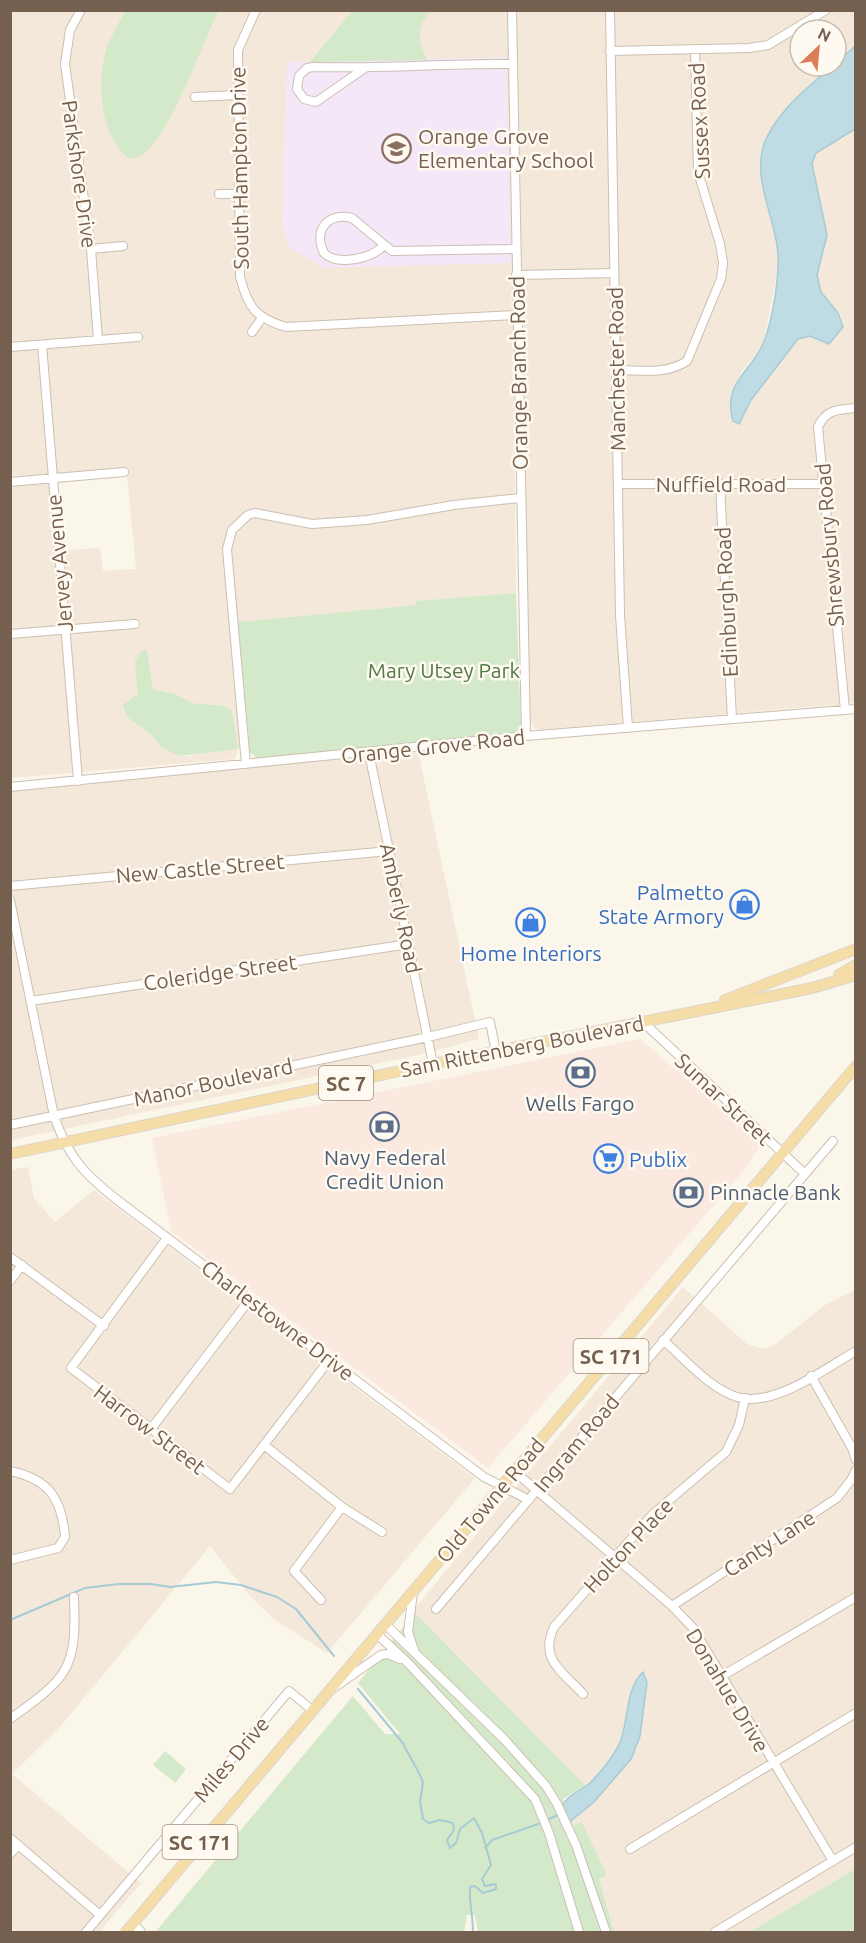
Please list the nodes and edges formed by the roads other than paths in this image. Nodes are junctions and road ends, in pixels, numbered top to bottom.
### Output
1 (81, 10) edge
2 (256, 10) edge
3 (512, 10) edge
4 (610, 10) edge
5 (826, 10) edge
6 (695, 49) junction
7 (610, 51) junction
8 (513, 64) junction
9 (365, 68) junction
10 (238, 95) junction
11 (195, 97) dead end
12 (219, 194) dead end
13 (240, 194) junction
14 (123, 246) dead end
15 (383, 246) junction
16 (91, 249) junction
17 (515, 249) junction
18 (614, 273) junction
19 (516, 275) junction
20 (516, 315) junction
21 (262, 318) junction
22 (252, 332) dead end
23 (138, 337) dead end
24 (98, 340) junction
25 (42, 345) junction
26 (10, 347) edge
27 (616, 370) junction
28 (855, 408) edge
29 (124, 472) dead end
30 (51, 478) junction
31 (10, 482) edge
32 (618, 484) junction
33 (824, 484) junction
34 (720, 485) junction
35 (520, 498) junction
36 (135, 624) dead end
37 (65, 629) junction
38 (10, 634) edge
39 (855, 709) edge
40 (845, 710) junction
41 (732, 719) junction
42 (628, 728) junction
43 (526, 736) junction
44 (369, 753) junction
45 (246, 764) junction
46 (78, 781) junction
47 (10, 787) edge
48 (389, 850) junction
49 (10, 886) edge
50 (10, 900) edge
51 (13, 933) edge
52 (409, 944) junction
53 (855, 948) edge
54 (855, 964) edge
55 (855, 975) edge
56 (812, 988) junction
57 (31, 1000) junction
58 (682, 1014) junction
59 (644, 1022) junction
60 (428, 1037) junction
61 (496, 1052) junction
62 (433, 1064) junction
63 (855, 1067) edge
64 (54, 1116) junction
65 (10, 1125) edge
66 (833, 1141) dead end
67 (64, 1144) junction
68 (10, 1154) edge
69 (782, 1154) junction
70 (805, 1174) junction
71 (167, 1238) junction
72 (10, 1257) edge
73 (22, 1265) junction
74 (10, 1281) edge
75 (250, 1299) junction
76 (104, 1326) junction
77 (663, 1340) junction
78 (855, 1351) edge
79 (330, 1359) junction
80 (811, 1376) junction
81 (745, 1398) junction
82 (151, 1430) junction
83 (264, 1445) junction
84 (855, 1460) edge
85 (10, 1470) edge
86 (855, 1470) edge
87 (514, 1471) junction
88 (500, 1488) junction
89 (536, 1491) junction
90 (528, 1500) junction
91 (342, 1507) junction
92 (382, 1532) dead end
93 (614, 1558) junction
94 (10, 1560) edge
95 (413, 1592) junction
96 (74, 1597) dead end
97 (855, 1597) edge
98 (321, 1600) dead end
99 (672, 1606) junction
100 (436, 1609) dead end
101 (386, 1625) junction
102 (378, 1635) junction
103 (416, 1654) junction
104 (408, 1663) junction
105 (722, 1676) junction
106 (327, 1692) junction
107 (583, 1694) dead end
108 (312, 1710) junction
109 (855, 1713) edge
110 (10, 1719) edge
111 (772, 1762) junction
112 (10, 1838) edge
113 (18, 1845) junction
114 (855, 1847) edge
115 (630, 1849) dead end
116 (10, 1854) edge
117 (832, 1861) junction
118 (100, 1915) junction
119 (133, 1923) junction
120 (86, 1932) edge
121 (126, 1932) edge
122 (141, 1932) edge
123 (579, 1932) edge
124 (606, 1932) edge
125 (715, 1932) edge

1 - 16 street, Parkshore Drive
2 - 10 street, South Hampton Drive
3 - 8 street, Orange Branch Road
4 - 7 street, Manchester Road
5 - 6 street
6 - 7 street
6 - 27 street, Sussex Road
7 - 18 street, Manchester Road
8 - 9 street
8 - 17 street, Orange Branch Road
9 - 9 street
10 - 11 street
10 - 13 street, South Hampton Drive
12 - 13 street
13 - 21 street, South Hampton Drive
14 - 16 street
15 - 15 street
15 - 17 street
16 - 24 street, Parkshore Drive
17 - 19 street, Orange Branch Road
18 - 19 street
18 - 27 street, Manchester Road
19 - 20 street, Orange Branch Road
20 - 21 street
20 - 35 street, Orange Branch Road
21 - 22 street
23 - 24 street
24 - 25 street
25 - 26 street
25 - 30 street, Jervey Avenue
27 - 32 street, Manchester Road
28 - 33 street, Shrewsbury Road
29 - 30 street
30 - 31 street
30 - 37 street, Jervey Avenue
32 - 34 street, Nuffield Road
32 - 42 street, Manchester Road
33 - 34 street, Nuffield Road
33 - 40 street, Shrewsbury Road
34 - 41 street, Edinburgh Road
35 - 43 street, Orange Branch Road
35 - 45 street
36 - 37 street
37 - 38 street
37 - 46 street, Jervey Avenue
39 - 40 street, Orange Grove Road
40 - 41 street, Orange Grove Road
41 - 42 street, Orange Grove Road
42 - 43 street, Orange Grove Road
43 - 44 street, Orange Grove Road
44 - 45 street, Orange Grove Road
44 - 48 street, Amberly Road
45 - 46 street, Orange Grove Road
46 - 47 street, Orange Grove Road
48 - 49 street, New Castle Street
48 - 52 street, Amberly Road
50 - 51 street, Charlestowne Drive
51 - 57 street, Charlestowne Drive
52 - 57 street, Coleridge Street
52 - 60 street, Amberly Road
53 - 58 main road, Sam Rittenberg Boulevard / SC 7
54 - 56 main road
55 - 56 main road, Sam Rittenberg Boulevard / SC 7
56 - 58 main road, Sam Rittenberg Boulevard / SC 7
57 - 64 street, Charlestowne Drive
58 - 59 main road, Sam Rittenberg Boulevard / SC 7
59 - 61 main road, Sam Rittenberg Boulevard / SC 7
59 - 69 street, Sumar Street
60 - 61 street, Manor Boulevard
60 - 62 street, Amberly Road
60 - 64 street, Manor Boulevard
61 - 62 main road, Sam Rittenberg Boulevard / SC 7
62 - 67 main road, Sam Rittenberg Boulevard / SC 7
63 - 69 main road, Old Towne Road / SC 171
64 - 65 street, Manor Boulevard
64 - 67 street, Charlestowne Drive
66 - 70 street, Ingram Road
67 - 68 main road, Sam Rittenberg Boulevard / SC 7
67 - 71 street, Charlestowne Drive
69 - 70 street, Sumar Street
69 - 87 main road, Old Towne Road / SC 171
70 - 77 street, Ingram Road
71 - 75 street, Charlestowne Drive
71 - 76 street
72 - 73 street
73 - 74 street
73 - 76 street
75 - 79 street, Charlestowne Drive
75 - 82 street
76 - 82 street, Harrow Street
77 - 81 street
77 - 89 street, Ingram Road
78 - 80 street
79 - 83 street
79 - 88 street, Charlestowne Drive
80 - 81 street
80 - 84 street
81 - 93 street, Holton Place
82 - 83 street, Harrow Street
83 - 91 street
85 - 94 street
86 - 99 street, Canty Lane
87 - 88 main road, Old Towne Road / SC 171
87 - 89 street, Donahue Drive
88 - 90 street, Charlestowne Drive
88 - 95 main road, Old Towne Road / SC 171
89 - 90 street, Ingram Road
89 - 93 street, Donahue Drive
90 - 100 street, Ingram Road
91 - 92 street
91 - 98 street
93 - 99 street, Donahue Drive
93 - 107 street, Holton Place
95 - 101 main road, Old Towne Road / SC 171
95 - 103 street
96 - 110 street
97 - 105 street
99 - 105 street, Donahue Drive
101 - 102 main road, Old Towne Road / SC 171
101 - 103 street
102 - 104 street
102 - 106 main road, Old Towne Road / SC 171
103 - 104 street
103 - 124 street
104 - 106 street
104 - 123 street
105 - 111 street, Donahue Drive
106 - 108 main road, Old Towne Road / SC 171
108 - 118 street, Miles Drive
108 - 119 main road, Old Towne Road / SC 171
109 - 111 street
111 - 115 street
111 - 117 street, Donahue Drive
112 - 113 street
113 - 116 street
113 - 118 street
114 - 117 street
117 - 125 street
118 - 120 street, Miles Drive
119 - 121 main road, Old Towne Road / SC 171
119 - 122 street

